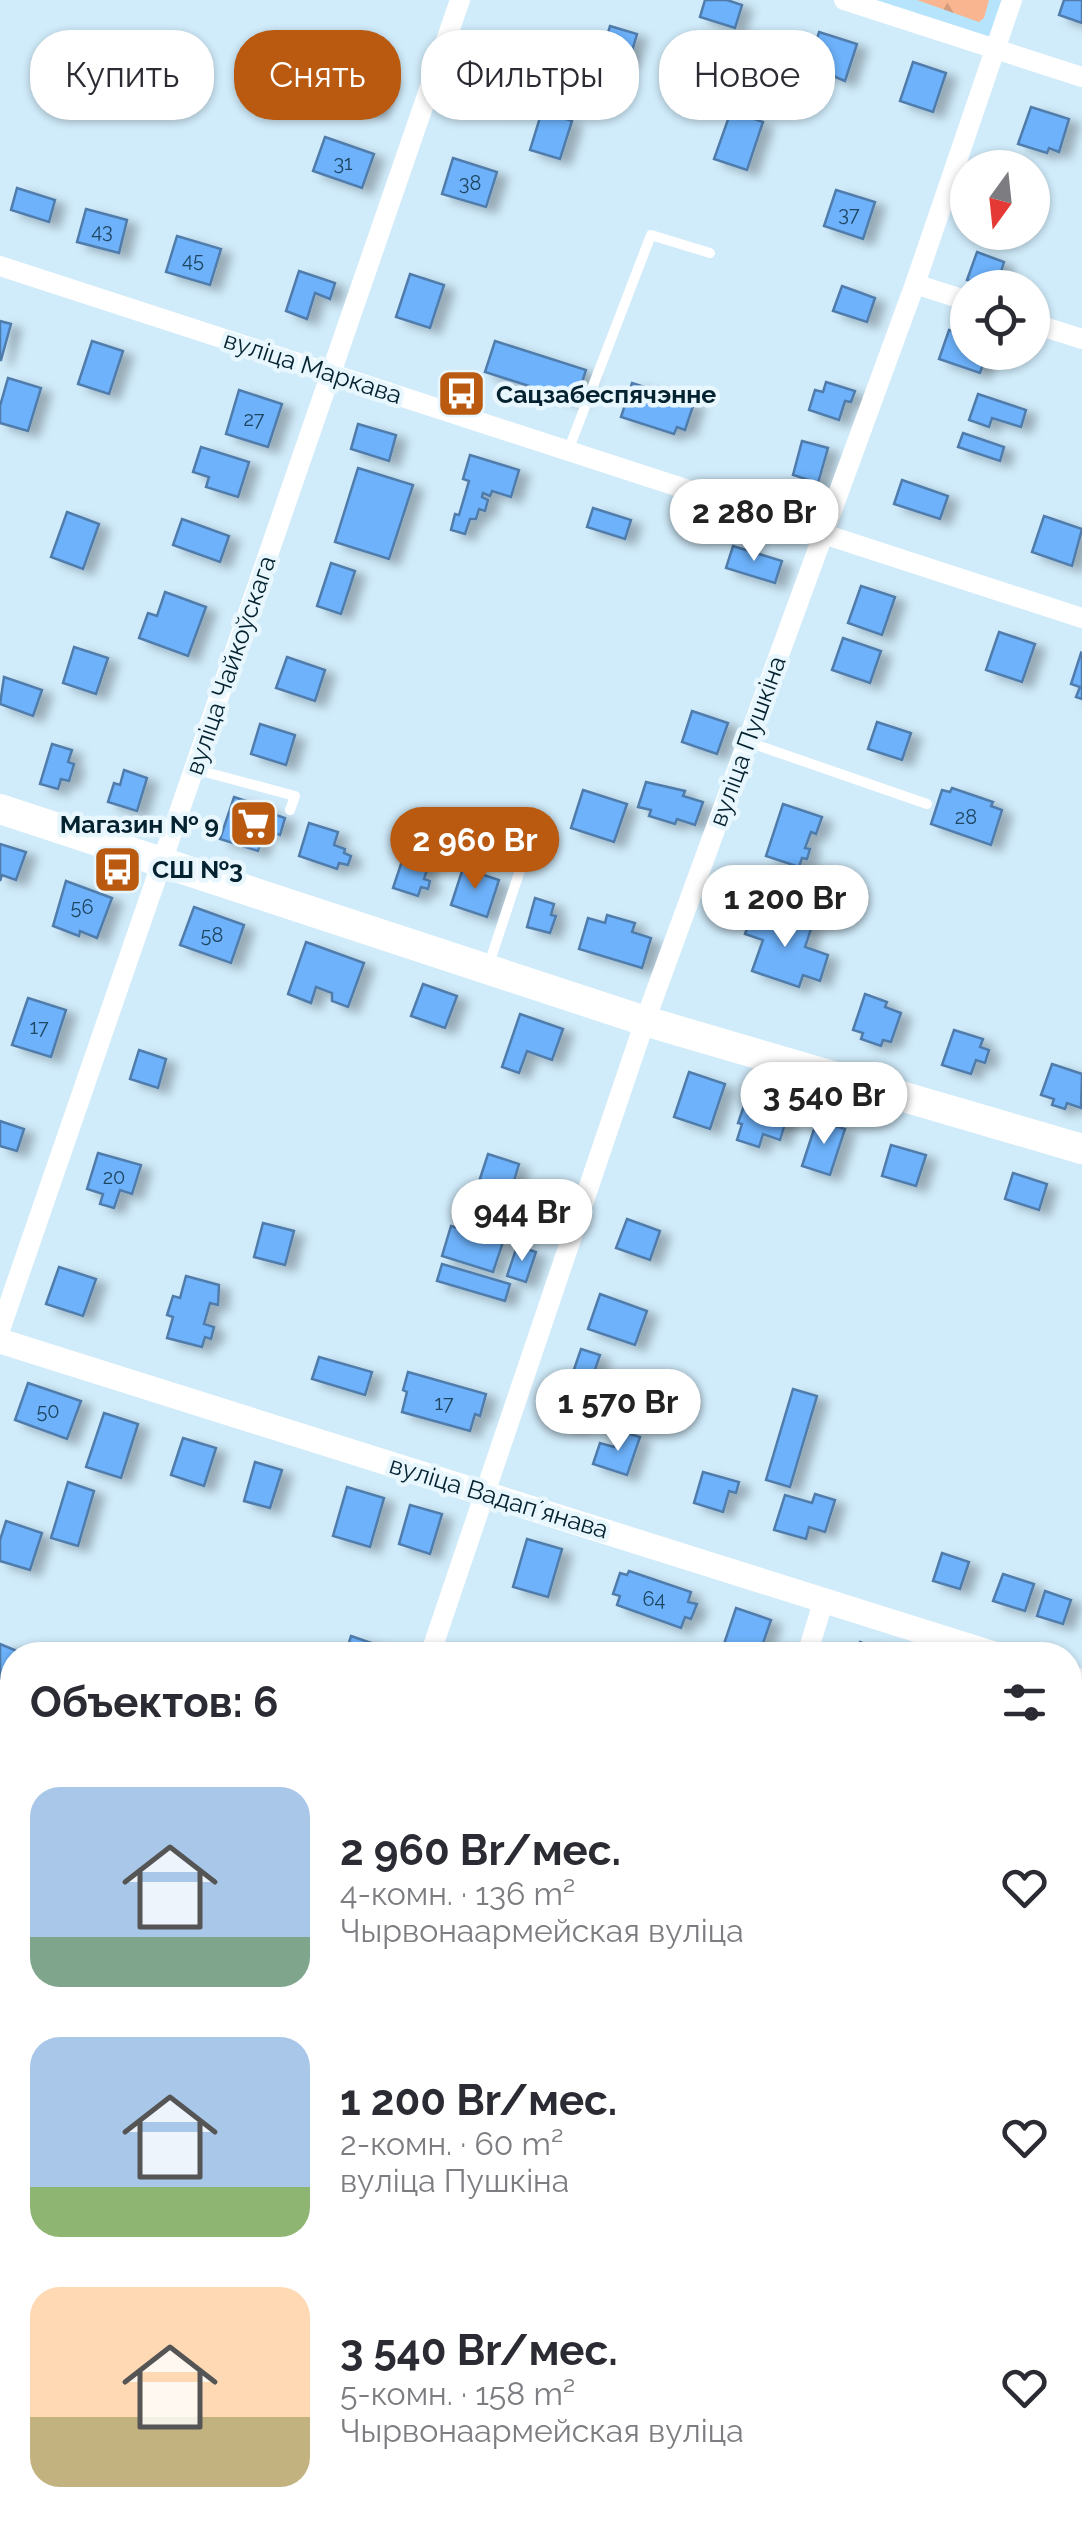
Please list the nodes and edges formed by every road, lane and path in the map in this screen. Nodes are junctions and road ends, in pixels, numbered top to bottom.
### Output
1 (460, 0) edge
2 (844, 0) edge
3 (1012, 0) edge
4 (993, 50) junction
5 (1082, 77) edge
6 (710, 254) dead end
7 (0, 266) edge
8 (915, 284) junction
9 (950, 295) edge
10 (1050, 329) edge
11 (1082, 339) edge
12 (332, 374) junction
13 (568, 451) junction
14 (823, 533) junction
15 (1082, 618) edge
16 (747, 741) junction
17 (193, 768) junction
18 (927, 804) dead end
19 (0, 809) edge
20 (290, 810) dead end
21 (529, 843) dead end
22 (162, 863) junction
23 (488, 970) junction
24 (645, 1021) junction
25 (1082, 1149) edge
26 (0, 1330) edge
27 (0, 1342) edge
28 (486, 1493) junction
29 (824, 1600) junction
30 (434, 1642) edge
31 (810, 1642) edge
32 (956, 1642) edge

1 - 12 street, вуліца Чайкоўскага
2 - 4 street
3 - 4 street, вуліца Пушкіна
4 - 5 street
4 - 8 street, вуліца Пушкіна
6 - 13 lane
7 - 12 street, вуліца Маркава
8 - 9 street
8 - 14 street, вуліца Пушкіна
10 - 11 street
12 - 13 street, вуліца Маркава
12 - 17 street, вуліца Чайкоўскага
13 - 14 street, вуліца Маркава
14 - 15 street, вуліца Маркава
14 - 16 street, вуліца Пушкіна
16 - 18 lane
16 - 24 street, вуліца Пушкіна
17 - 20 lane
17 - 22 street, вуліца Чайкоўскага
19 - 22 main road
21 - 23 lane
22 - 23 main road
22 - 26 street, вуліца Чайкоўскага
23 - 24 main road
24 - 25 main road
24 - 28 street, вуліца Пушкіна
27 - 28 street, вуліца Вадапʼянава
28 - 29 street, вуліца Вадапʼянава
28 - 30 street, вуліца Пушкіна
29 - 31 street
29 - 32 street, вуліца Вадапʼянава

